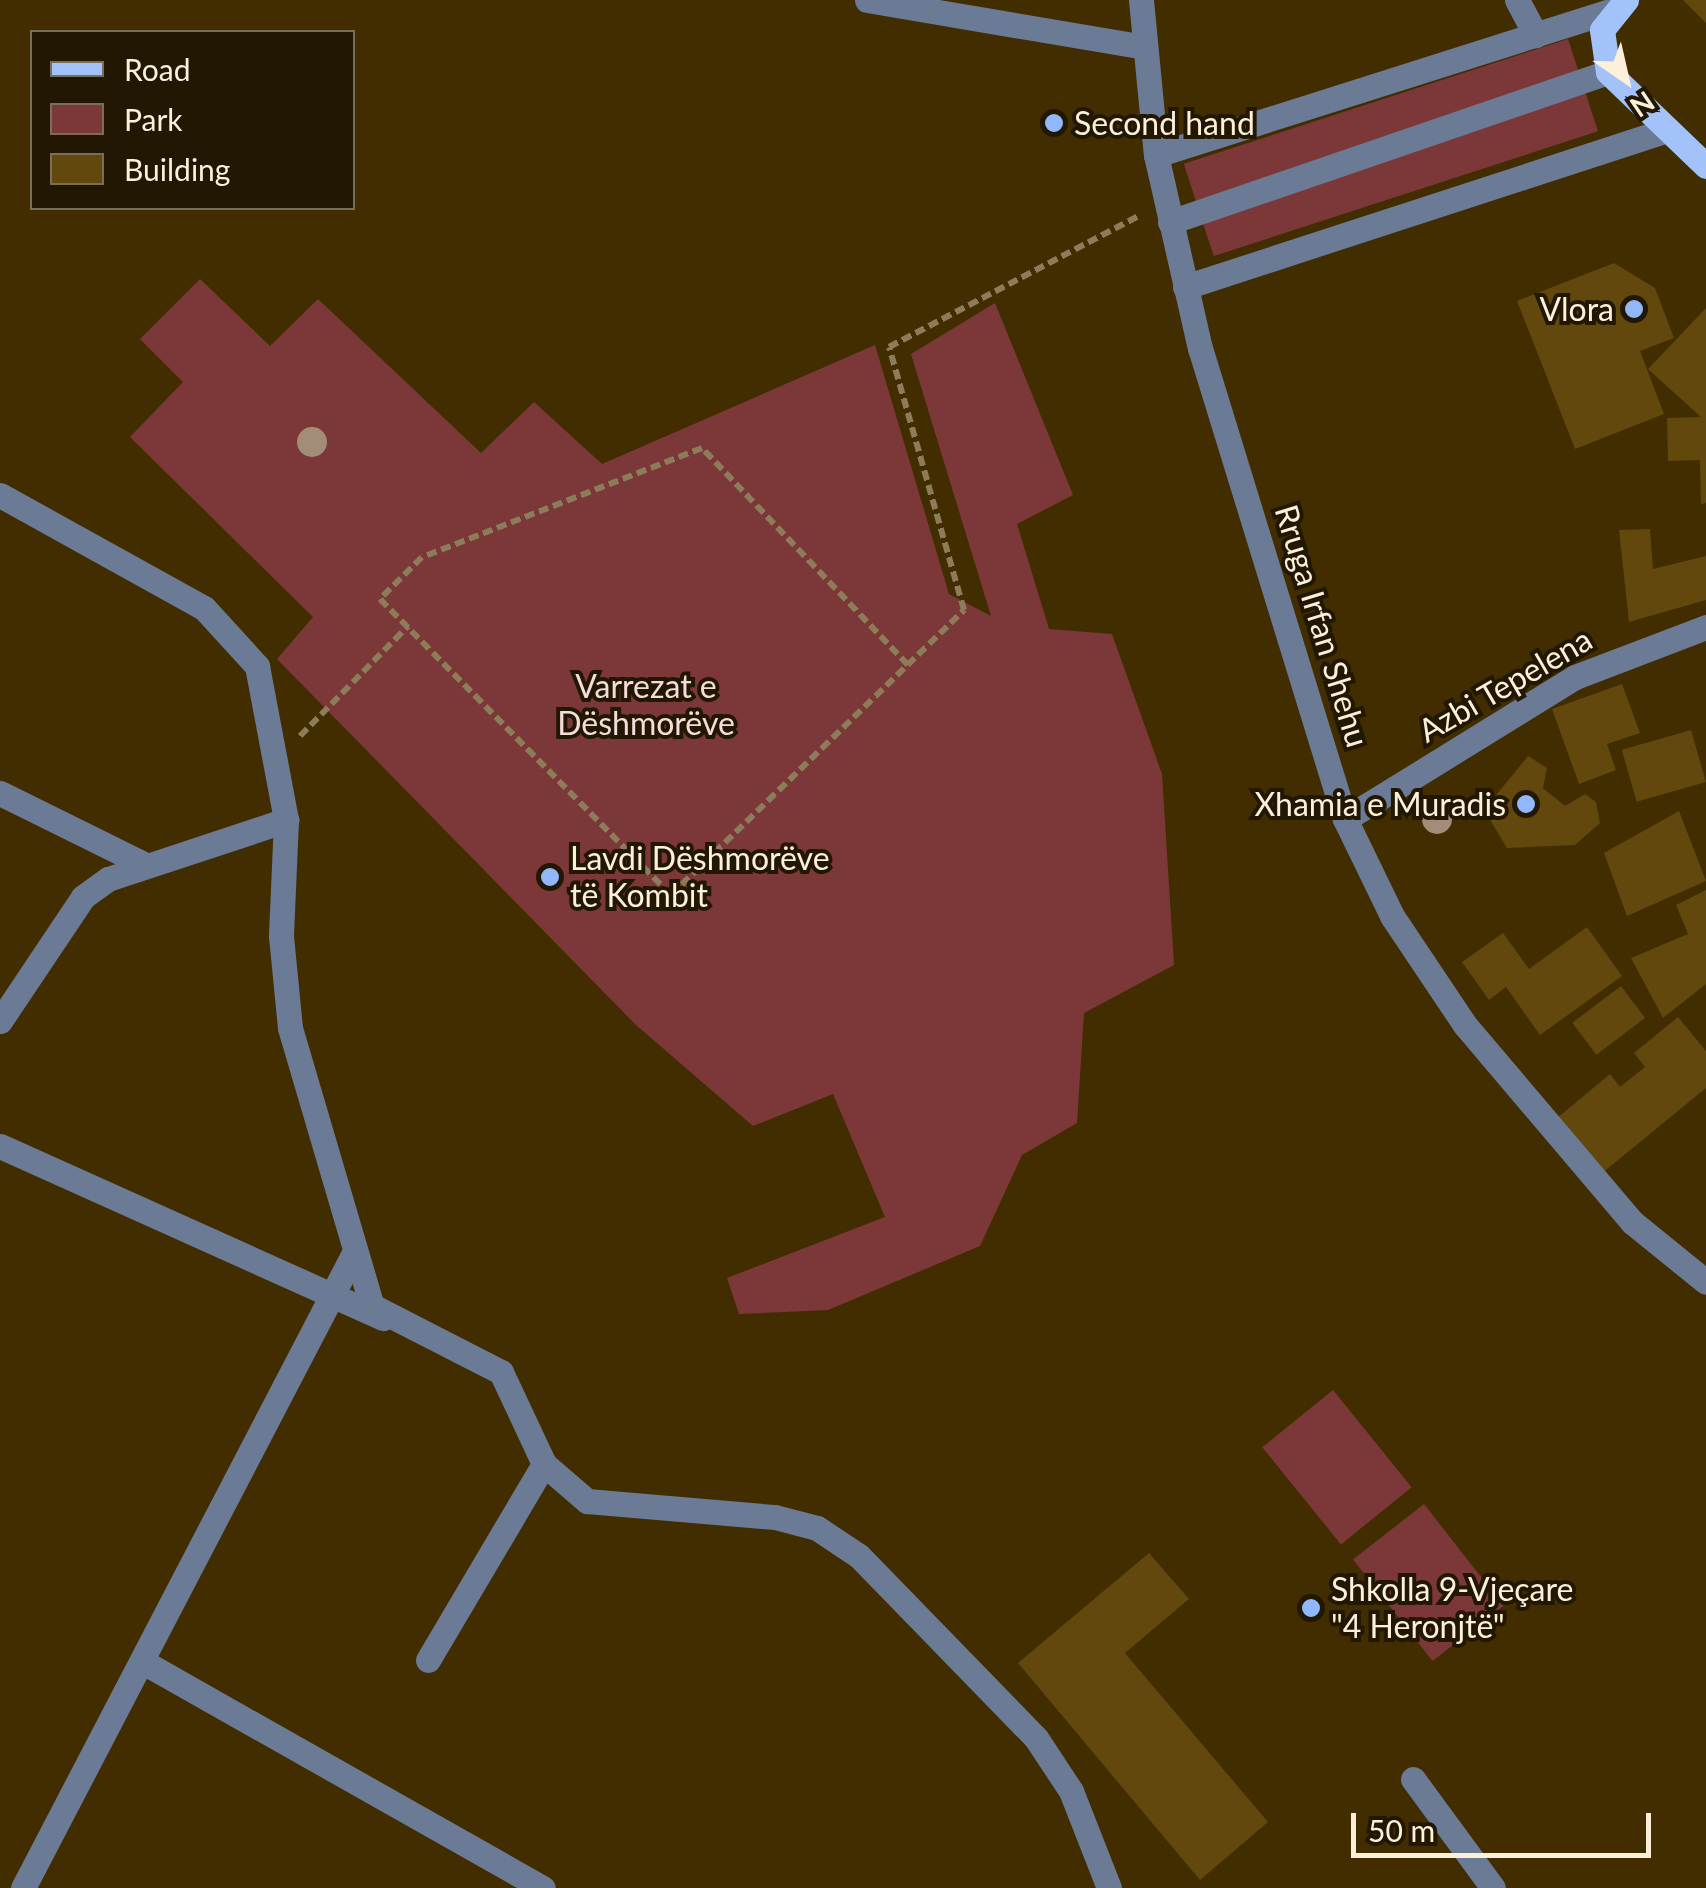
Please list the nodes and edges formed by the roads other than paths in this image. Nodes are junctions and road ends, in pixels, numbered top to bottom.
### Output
1 (867, 0) edge
2 (1141, 0) edge
3 (1517, 0) edge
4 (1621, 4) edge
5 (1536, 34) junction
6 (1145, 47) junction
7 (1608, 72) junction
8 (1667, 130) junction
9 (1156, 155) junction
10 (1706, 166) edge
11 (1168, 212) junction
12 (1185, 287) junction
13 (0, 495) edge
14 (1706, 627) edge
15 (0, 792) edge
16 (1345, 819) junction
17 (286, 820) junction
18 (146, 866) junction
19 (0, 1021) edge
20 (0, 1146) edge
21 (354, 1253) junction
22 (1706, 1282) edge
23 (334, 1297) junction
24 (384, 1318) junction
25 (544, 1464) junction
26 (428, 1660) dead end
27 (145, 1663) junction
28 (1414, 1779) dead end
29 (23, 1888) edge
30 (543, 1888) edge
31 (1109, 1888) edge
32 (1493, 1888) edge

1 - 6 street
2 - 6 street, Rruga Irfan Shehu
3 - 5 street
4 - 5 street
4 - 7 main road
5 - 9 street
6 - 9 street, Rruga Irfan Shehu
7 - 8 main road
7 - 11 street
8 - 10 main road
8 - 12 street
9 - 11 street, Rruga Irfan Shehu
11 - 12 street, Rruga Irfan Shehu
12 - 16 street, Rruga Irfan Shehu
13 - 17 street
14 - 16 street, Azbi Tepelena
15 - 18 street
16 - 22 street, Rruga Irfan Shehu
17 - 18 street
17 - 21 street
18 - 19 street
20 - 23 street
21 - 23 street
21 - 24 street
23 - 24 street
23 - 27 street
24 - 25 street
25 - 26 street
25 - 31 street
27 - 29 street
27 - 30 street
28 - 32 street

